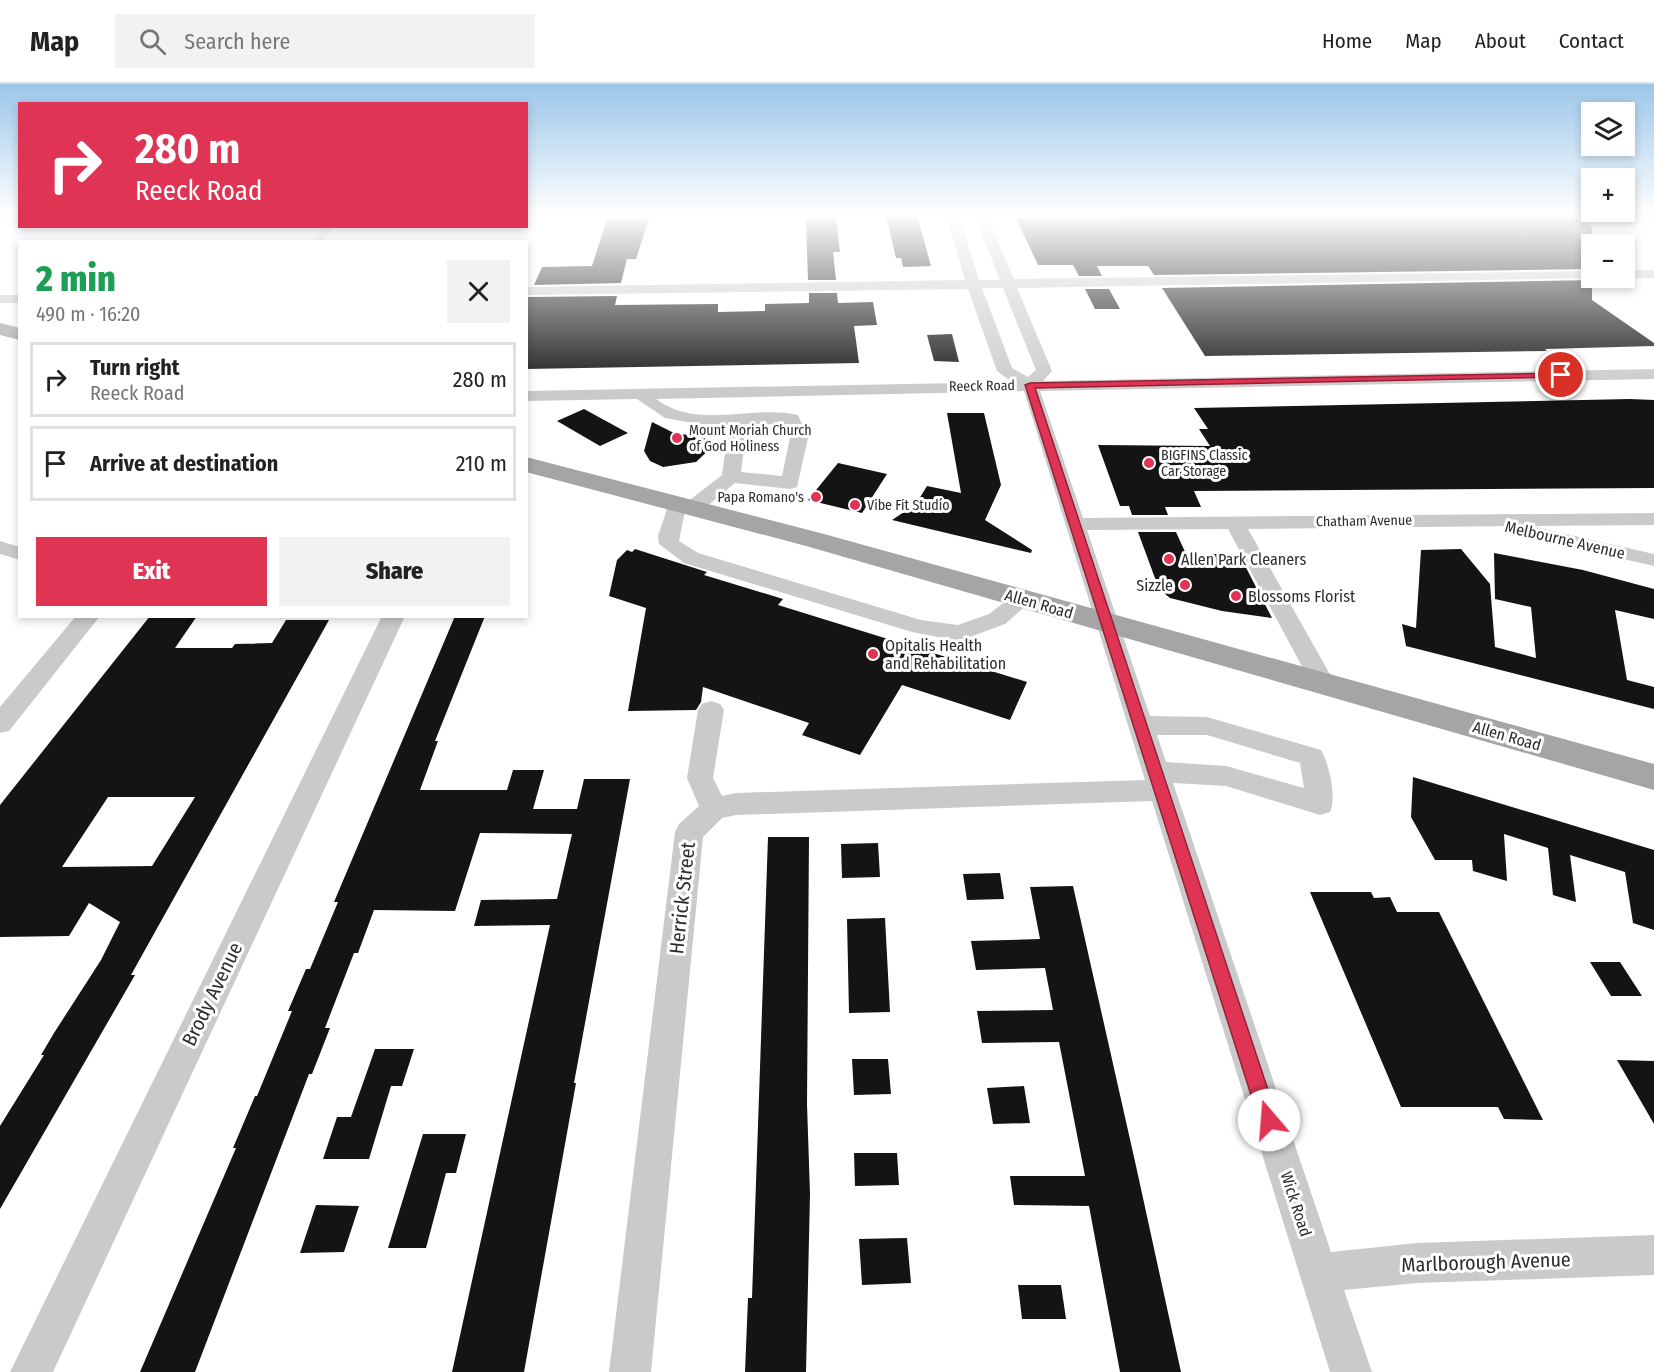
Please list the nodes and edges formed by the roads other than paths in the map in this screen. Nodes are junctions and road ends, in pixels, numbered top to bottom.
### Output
1 (970, 274) edge
2 (1003, 274) edge
3 (1581, 274) edge
4 (1006, 283) junction
5 (973, 284) junction
6 (528, 291) edge
7 (0, 299) edge
8 (18, 299) edge
9 (0, 329) edge
10 (18, 334) edge
11 (1654, 374) edge
12 (1030, 385) junction
13 (640, 394) junction
14 (528, 396) edge
15 (739, 418) junction
16 (528, 465) edge
17 (731, 477) junction
18 (685, 506) junction
19 (1654, 519) edge
20 (1477, 520) junction
21 (1235, 522) junction
22 (1075, 524) junction
23 (0, 547) edge
24 (18, 553) edge
25 (1654, 560) edge
26 (1023, 599) junction
27 (87, 618) edge
28 (393, 618) edge
29 (1107, 623) junction
30 (1324, 685) junction
31 (711, 710) dead end
32 (0, 724) edge
33 (1141, 724) junction
34 (1654, 777) edge
35 (1159, 781) junction
36 (714, 810) junction
37 (1654, 1255) edge
38 (1319, 1273) junction
39 (31, 1372) edge
40 (630, 1372) edge
41 (1351, 1372) edge

1 - 5 street
2 - 4 street
3 - 4 street
4 - 5 street
4 - 12 street
5 - 6 street
5 - 12 street
7 - 8 street
9 - 10 main road
11 - 12 street, Reeck Road
12 - 13 street, Reeck Road
12 - 22 street, Wick Road
13 - 14 street, Reeck Road
13 - 15 street
15 - 17 street
15 - 17 street
16 - 18 main road, Allen Road
17 - 18 street
18 - 26 main road, Allen Road
18 - 26 street
19 - 20 street, Chatham Avenue
20 - 21 street, Chatham Avenue
20 - 25 street, Melbourne Avenue
21 - 22 street, Chatham Avenue
21 - 30 street
22 - 29 street, Wick Road
23 - 24 street
26 - 29 main road, Allen Road
27 - 32 street
28 - 39 street, Brody Avenue
29 - 30 main road, Allen Road
29 - 33 street, Wick Road
30 - 34 main road, Allen Road
31 - 36 street
33 - 35 street, Wick Road
33 - 35 street, Herrick Street
35 - 36 street, Herrick Street
35 - 38 street, Wick Road
36 - 40 street, Herrick Street
37 - 38 street, Marlborough Avenue
38 - 41 street, Wick Road

